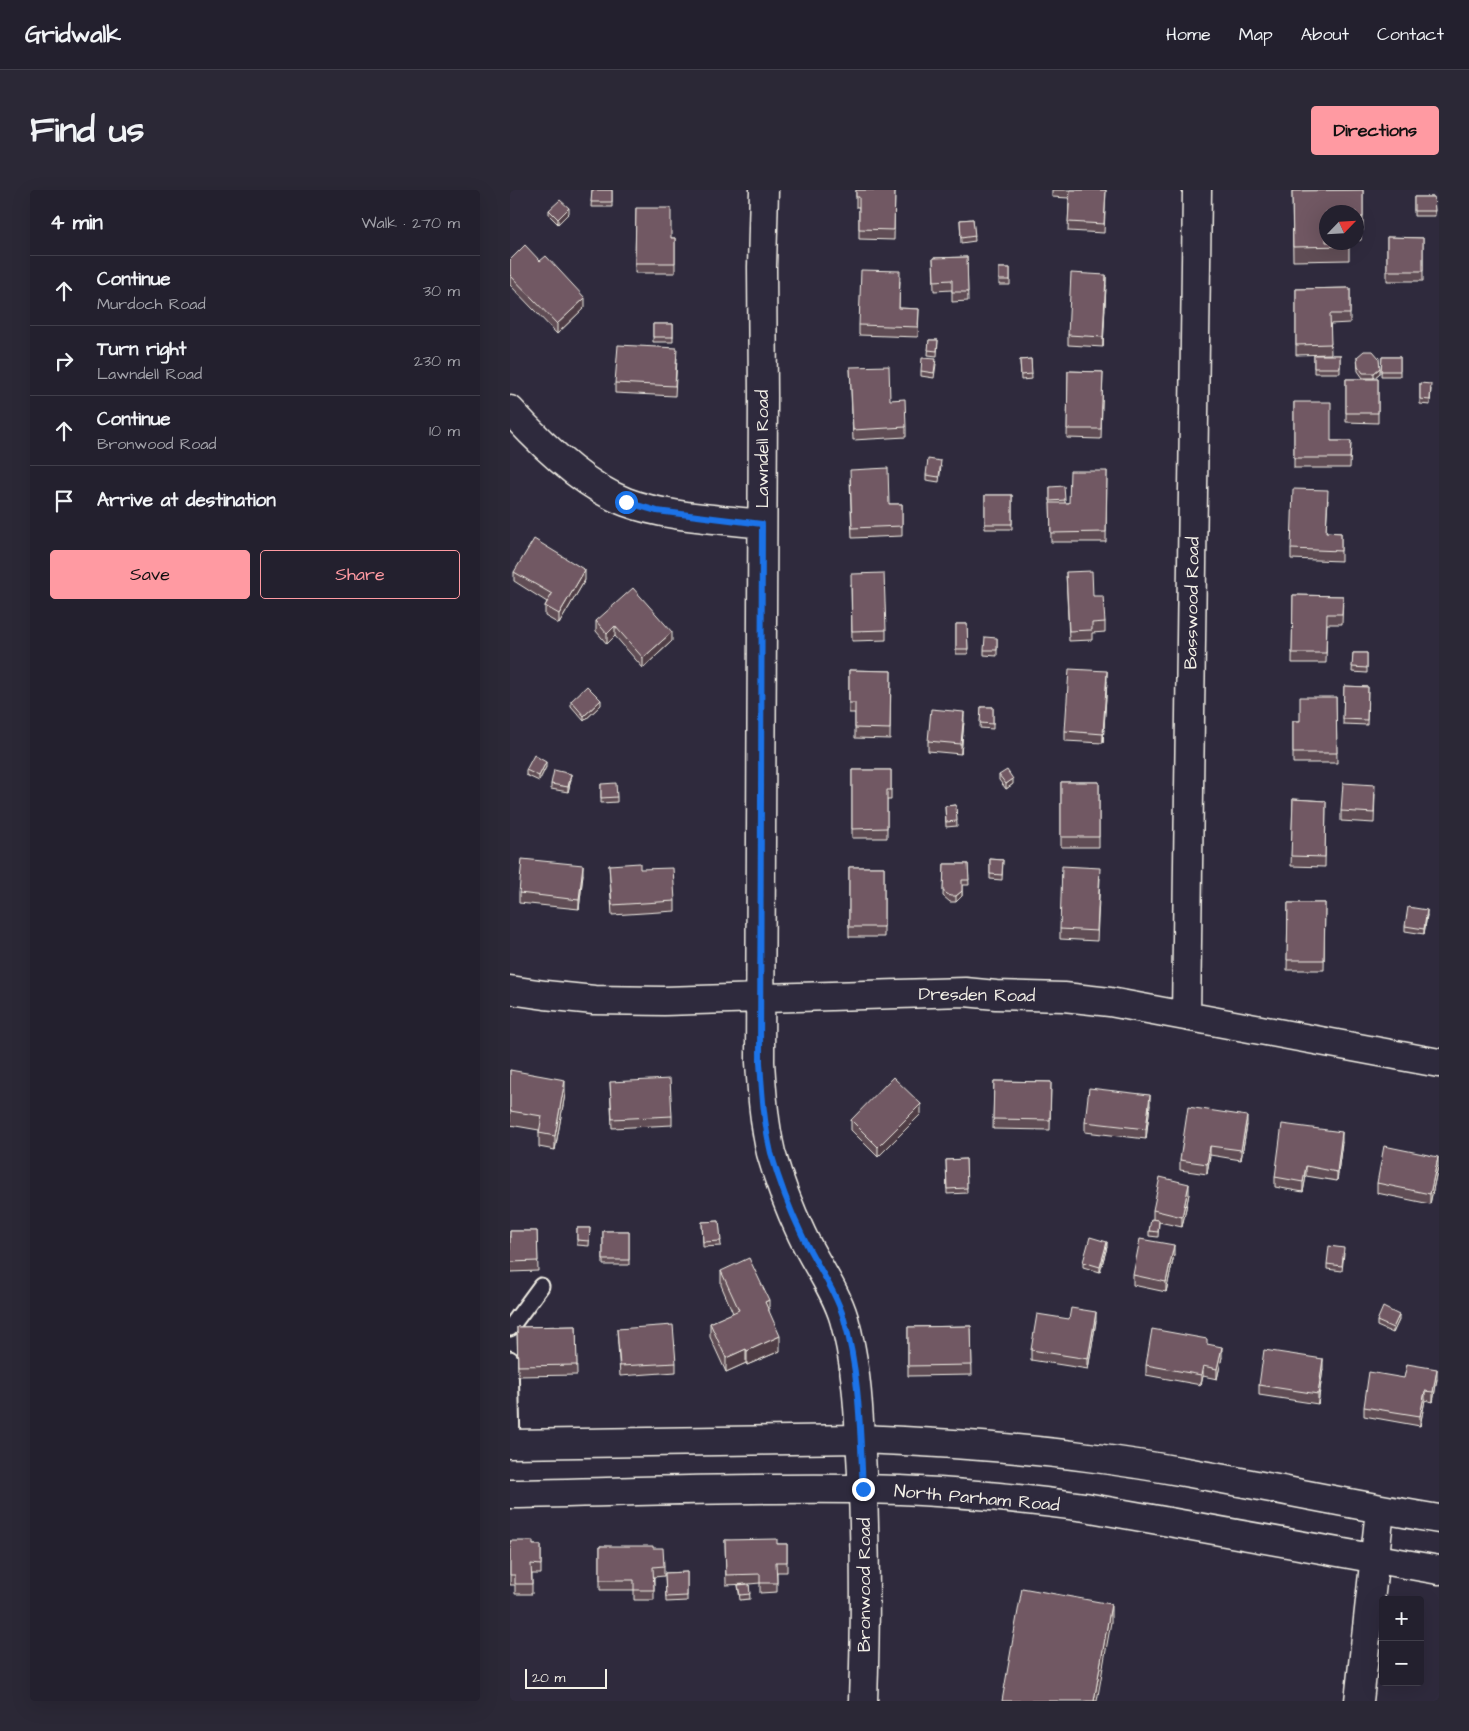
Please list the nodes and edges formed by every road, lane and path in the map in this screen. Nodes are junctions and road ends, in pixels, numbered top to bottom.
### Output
1 (764, 190) edge
2 (1198, 190) edge
3 (510, 410) edge
4 (762, 524) junction
5 (510, 990) edge
6 (760, 998) junction
7 (1186, 1016) junction
8 (1439, 1063) edge
9 (541, 1286) dead end
10 (510, 1328) edge
11 (510, 1359) edge
12 (860, 1440) junction
13 (511, 1444) edge
14 (863, 1489) junction
15 (510, 1494) edge
16 (1380, 1510) junction
17 (1439, 1520) edge
18 (1374, 1558) junction
19 (1439, 1570) edge
20 (863, 1701) edge
21 (1359, 1701) edge

1 - 4 main road, Lawndell Road
2 - 7 main road, Basswood Road
3 - 4 main road
4 - 6 main road, Lawndell Road
5 - 6 main road, Dresden Road
6 - 7 main road, Dresden Road
6 - 12 main road, Lawndell Road
7 - 8 main road, Dresden Road
9 - 10 lane
11 - 13 lane
12 - 13 main road
12 - 14 main road, Bronwood Road
12 - 16 main road
14 - 15 main road, North Parham Road
14 - 18 main road, North Parham Road
14 - 20 main road, Bronwood Road
16 - 17 main road
16 - 18 main road
18 - 19 main road, North Parham Road
18 - 21 main road

